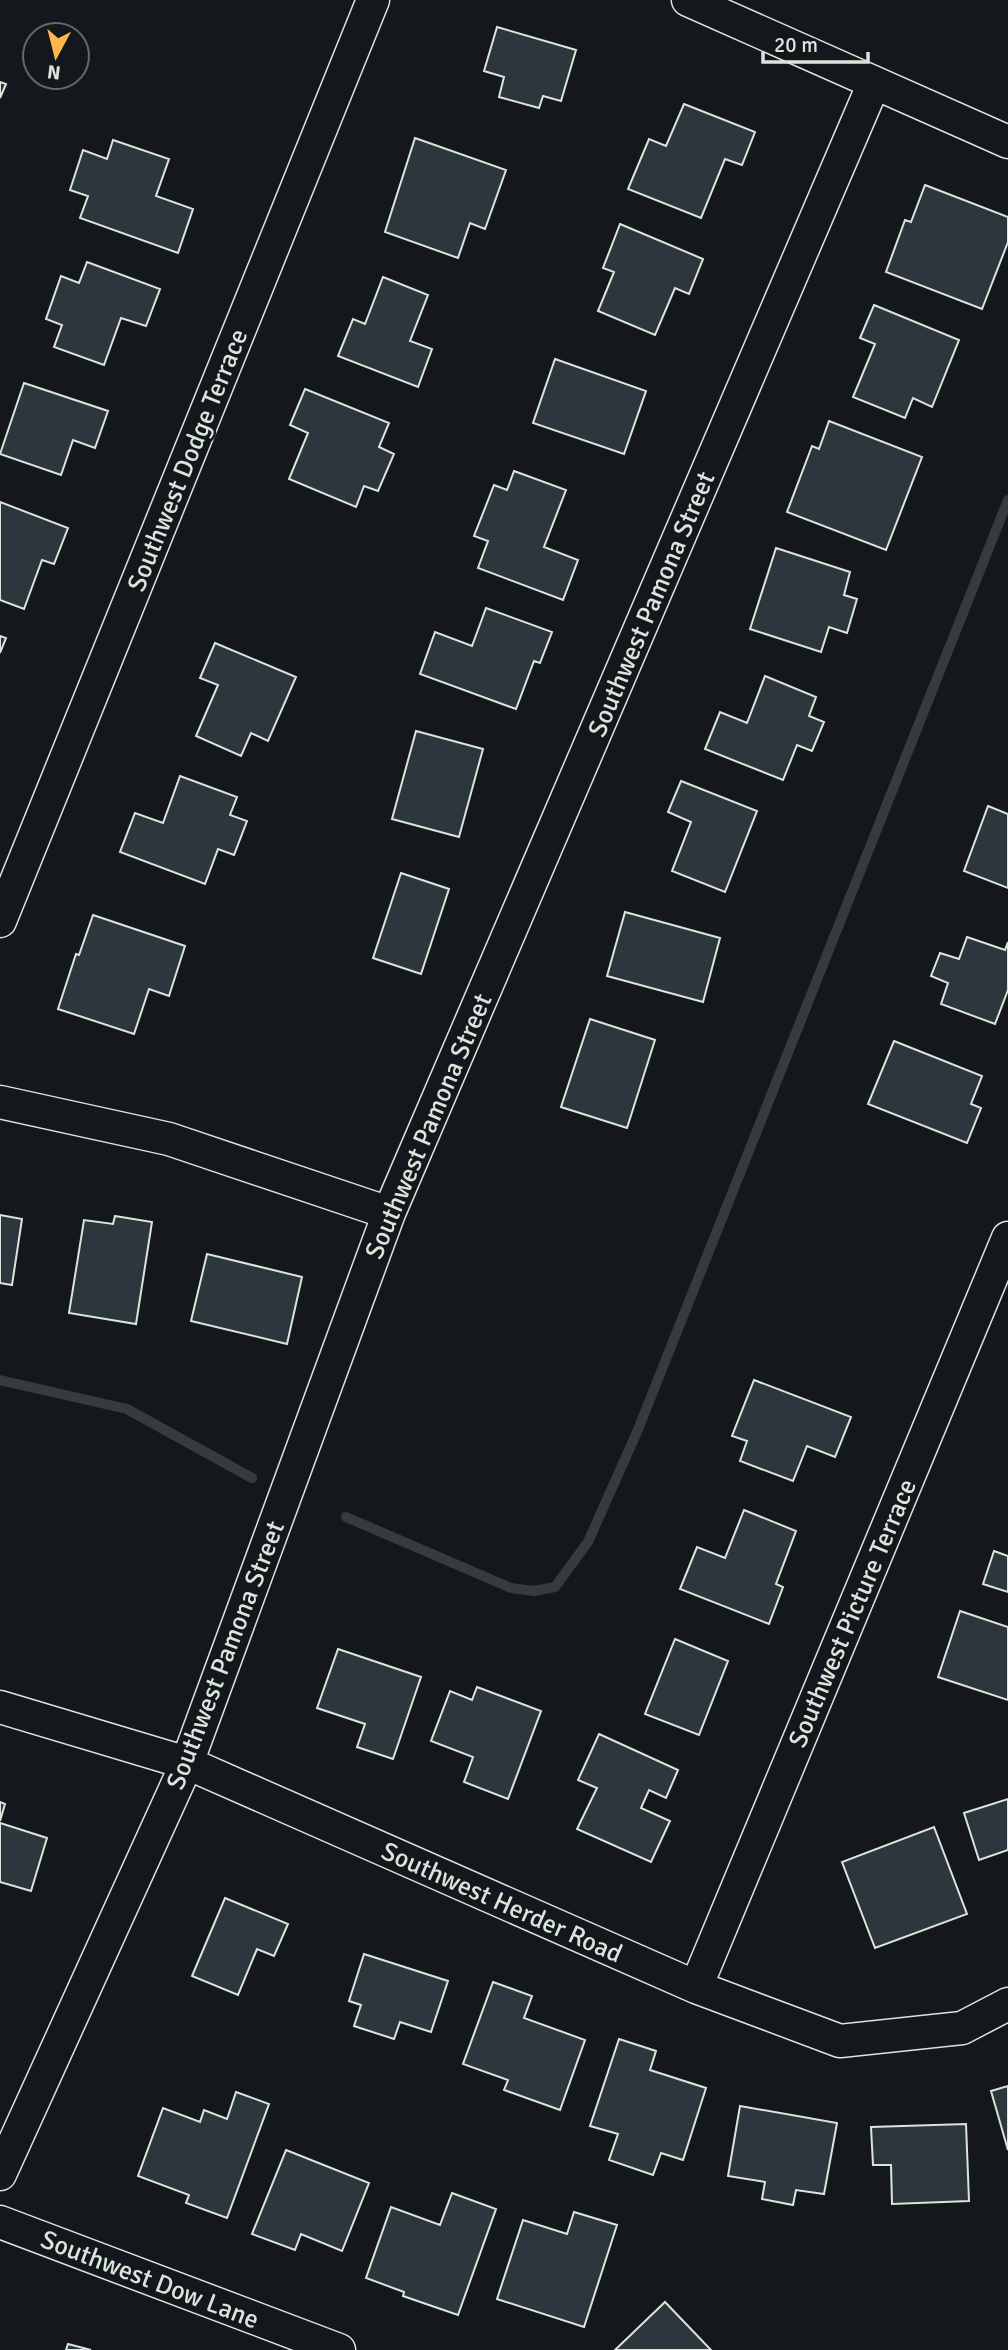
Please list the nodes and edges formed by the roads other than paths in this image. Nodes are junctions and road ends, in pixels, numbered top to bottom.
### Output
1 (373, 0) edge
2 (688, 0) edge
3 (874, 83) junction
4 (1008, 142) edge
5 (0, 921) edge
6 (0, 1102) edge
7 (389, 1213) junction
8 (1008, 1238) edge
9 (0, 1707) edge
10 (187, 1763) junction
11 (696, 1987) junction
12 (1008, 2004) edge
13 (0, 2174) edge
14 (0, 2222) edge
15 (340, 2350) edge

1 - 5 street, Southwest Dodge Terrace
2 - 3 street
3 - 4 street
3 - 7 street, Southwest Pamona Street
6 - 7 street
7 - 10 street, Southwest Pamona Street
8 - 11 street, Southwest Picture Terrace
9 - 10 street, Southwest Herder Road
10 - 11 street, Southwest Herder Road
10 - 13 street, Southwest Pamona Street
11 - 12 street, Southwest Herder Road
14 - 15 street, Southwest Dow Lane

